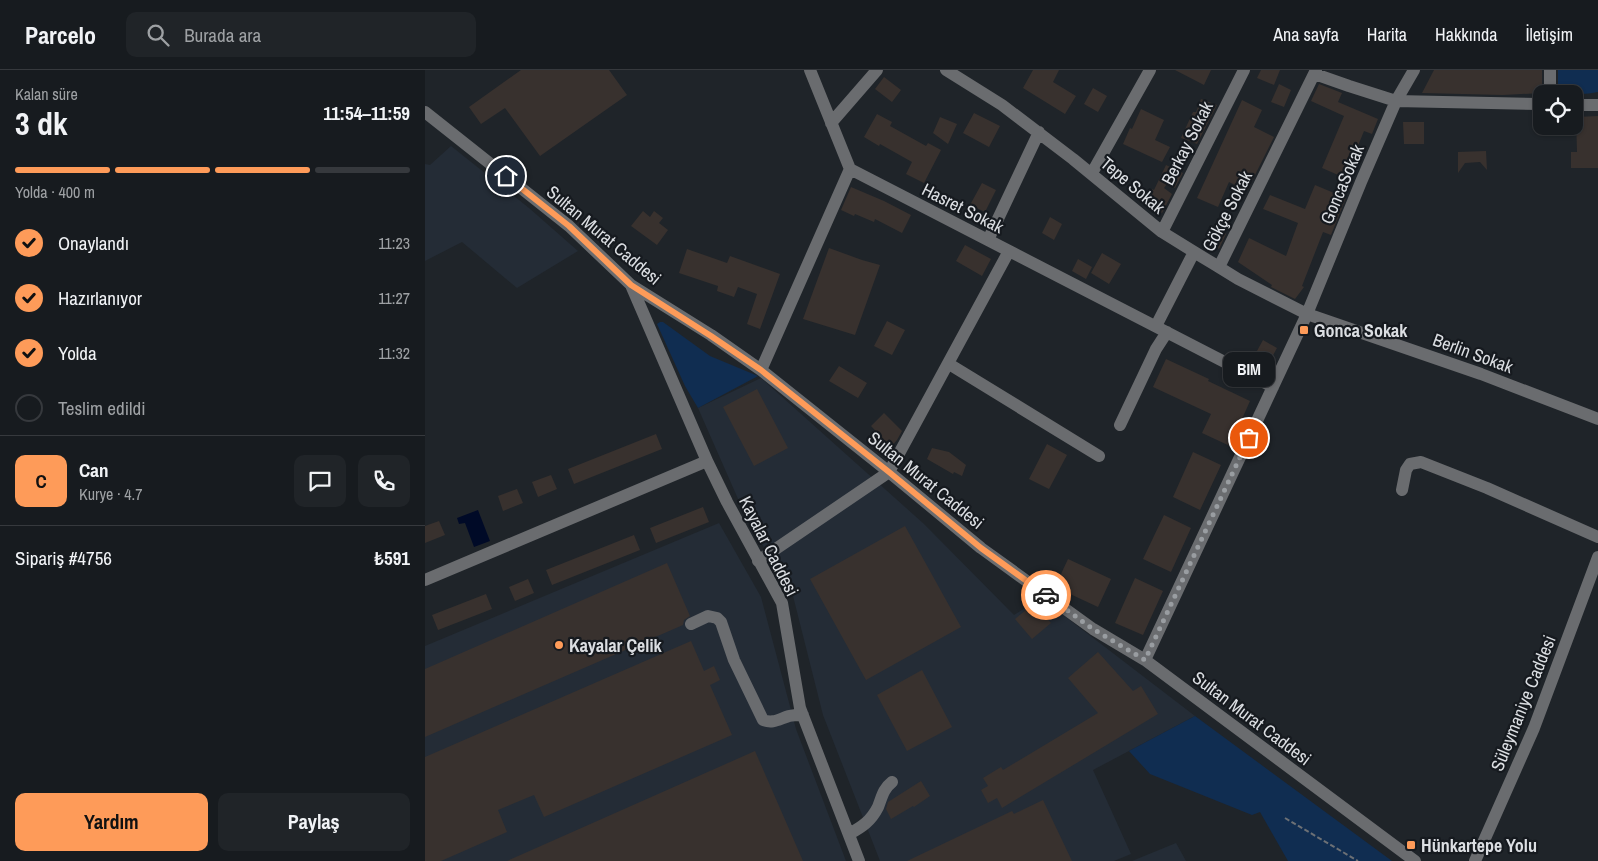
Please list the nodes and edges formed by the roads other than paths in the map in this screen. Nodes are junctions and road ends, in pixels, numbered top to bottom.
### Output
1 (810, 70) edge
2 (877, 70) edge
3 (946, 70) edge
4 (1149, 70) edge
5 (1243, 70) edge
6 (1413, 70) edge
7 (1550, 70) edge
8 (1316, 72) edge
9 (1550, 85) edge
10 (1396, 101) junction
11 (1533, 104) edge
12 (1583, 105) edge
13 (1598, 105) edge
14 (425, 112) edge
15 (831, 123) junction
16 (1039, 132) junction
17 (850, 169) junction
18 (1092, 174) junction
19 (1162, 232) junction
20 (988, 240) junction
21 (1009, 252) junction
22 (1219, 266) junction
23 (631, 285) junction
24 (1307, 314) junction
25 (1162, 329) junction
26 (949, 364) junction
27 (761, 370) junction
28 (1273, 387) junction
29 (1598, 420) edge
30 (1121, 425) dead end
31 (1099, 456) dead end
32 (707, 461) junction
33 (889, 472) junction
34 (1402, 490) dead end
35 (1598, 537) edge
36 (1598, 557) edge
37 (758, 561) junction
38 (425, 580) edge
39 (691, 624) dead end
40 (1145, 660) junction
41 (803, 715) junction
42 (892, 782) dead end
43 (849, 834) junction
44 (859, 861) edge
45 (1415, 861) edge
46 (1475, 861) edge

1 - 15 street
2 - 15 street
3 - 16 street, Tepe Sokak
4 - 18 street
5 - 19 street, Berkay Sokak
6 - 10 street, GoncaSokak
7 - 9 street
8 - 10 street
8 - 22 street, Gökçe Sokak
10 - 11 street
10 - 24 street, GoncaSokak
12 - 13 street
14 - 23 street, Sultan Murat Caddesi
15 - 17 street
16 - 18 street, Tepe Sokak
16 - 20 street
17 - 20 street, Hasret Sokak
17 - 27 street
18 - 19 street, Tepe Sokak
19 - 22 street, Tepe Sokak
20 - 21 street, Hasret Sokak
21 - 25 street, Hasret Sokak
21 - 26 street
22 - 24 street, Tepe Sokak
22 - 25 street, Gökçe Sokak
23 - 27 street, Sultan Murat Caddesi
23 - 32 street, Kayalar Caddesi
24 - 28 street
24 - 29 street, Berlin Sokak
25 - 28 street, Hasret Sokak
25 - 30 street
26 - 31 street
26 - 33 street
27 - 33 street, Sultan Murat Caddesi
28 - 40 street
32 - 37 street, Kayalar Caddesi
32 - 38 street
33 - 37 street
33 - 40 street, Sultan Murat Caddesi
34 - 35 street
36 - 46 street, Süleymaniye Caddesi
37 - 41 street, Kayalar Caddesi
39 - 41 street
40 - 45 street, Sultan Murat Caddesi
41 - 43 street, Kayalar Caddesi
42 - 43 street
43 - 44 street, Kayalar Caddesi

